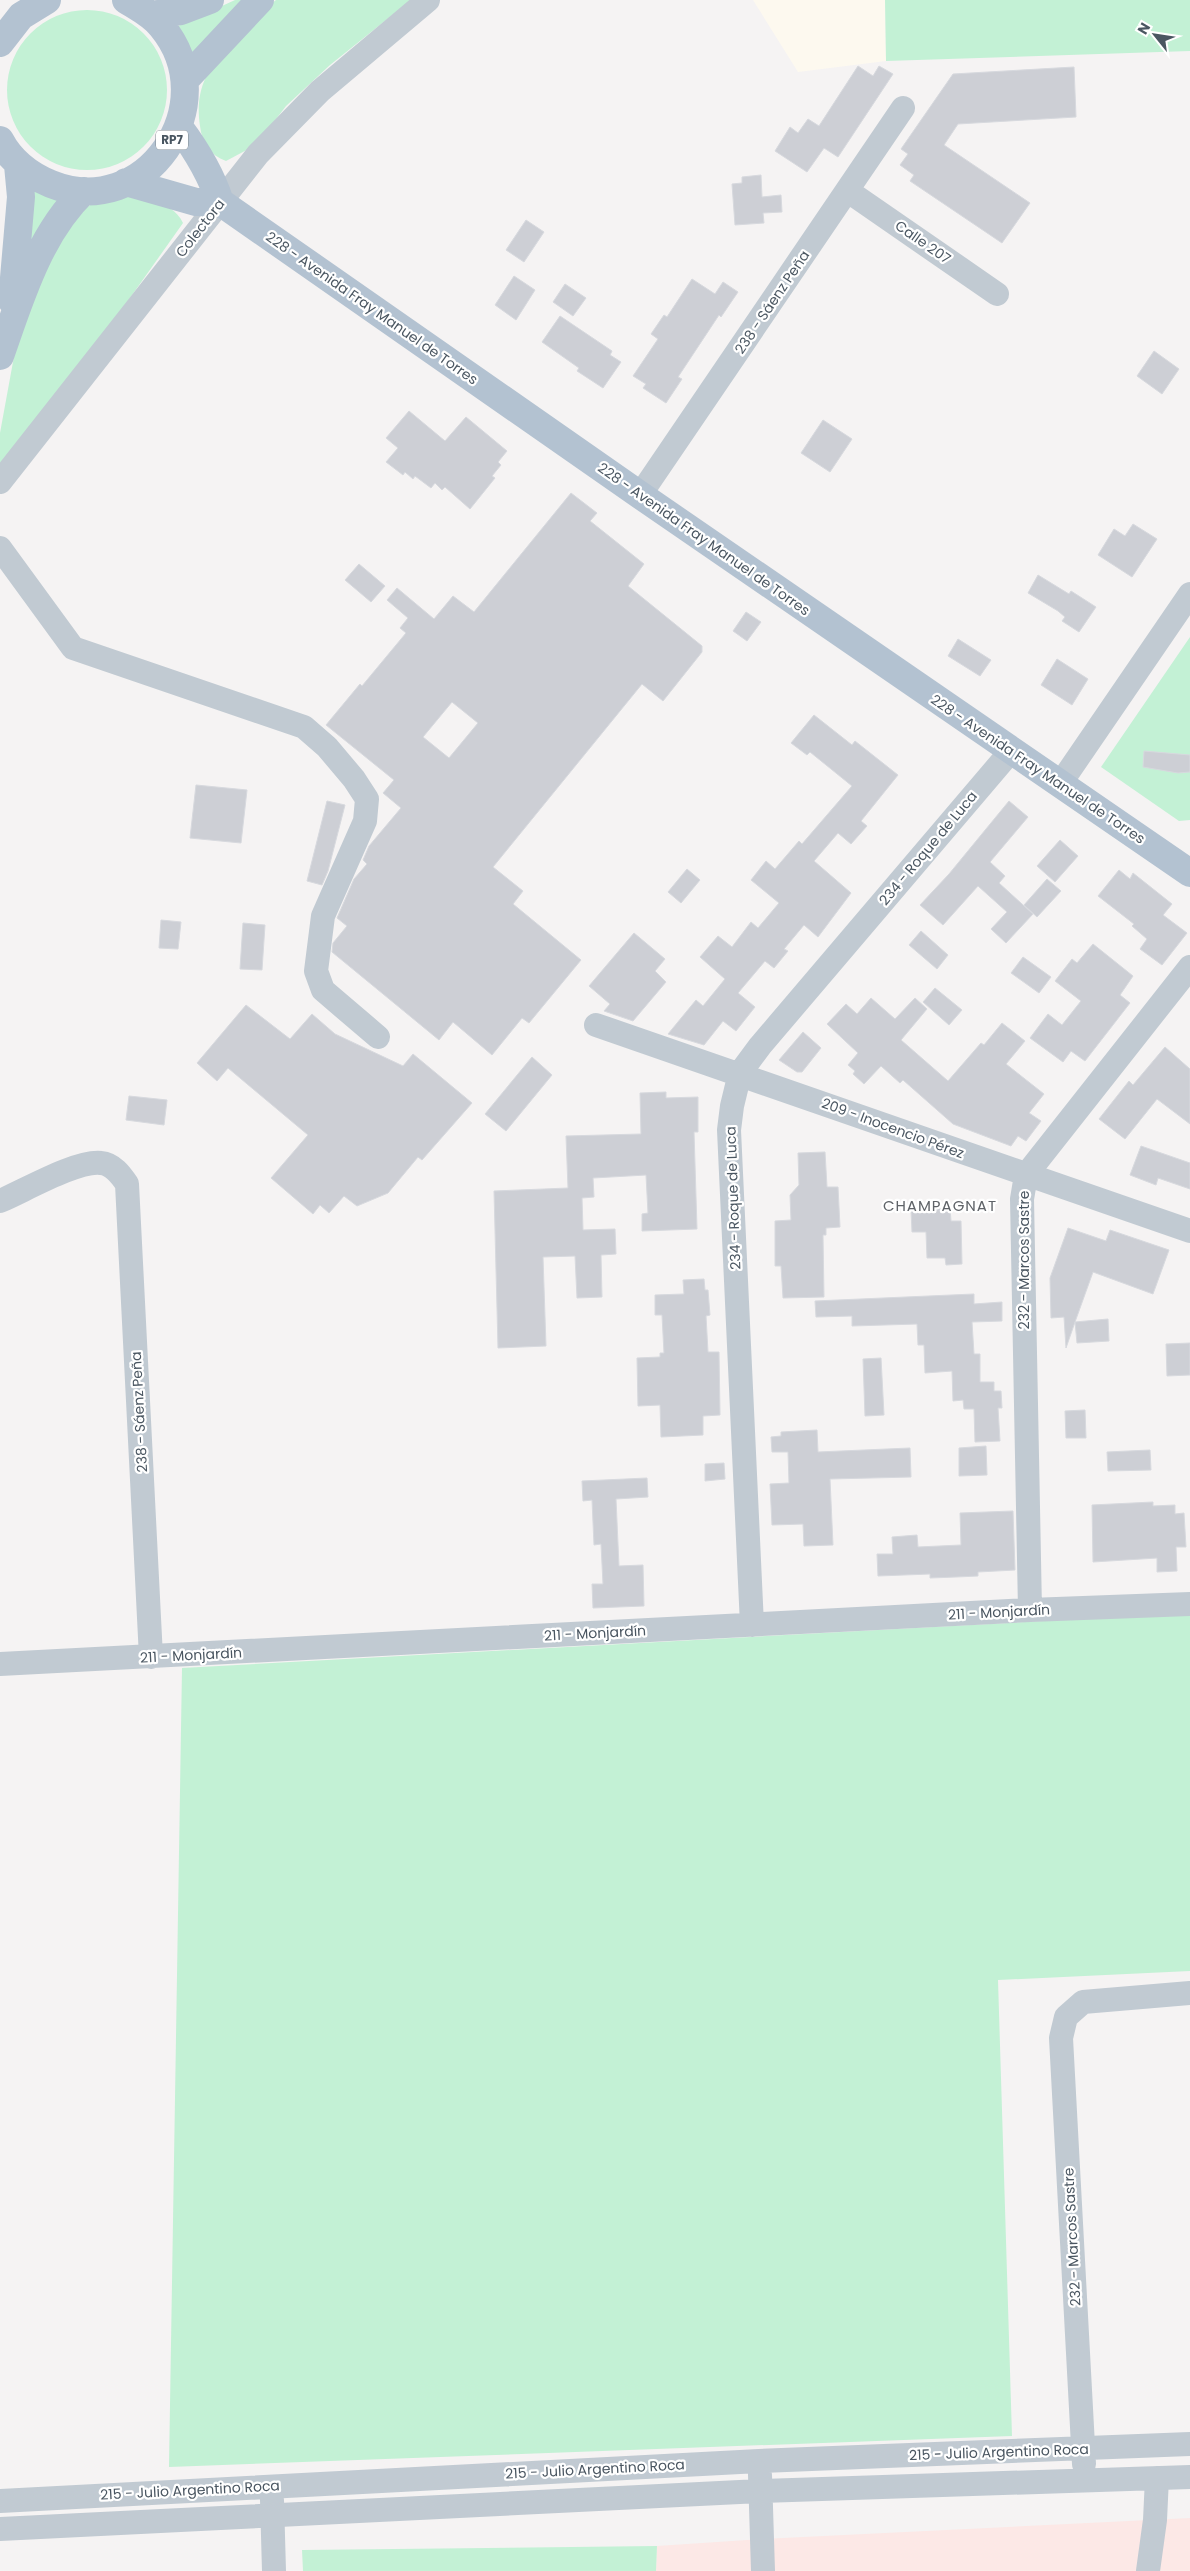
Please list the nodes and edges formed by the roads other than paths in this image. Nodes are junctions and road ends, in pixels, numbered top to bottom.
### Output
1 (48, 0) edge
2 (126, 0) edge
3 (210, 0) edge
4 (260, 0) edge
5 (428, 0) edge
6 (150, 15) junction
7 (0, 43) edge
8 (185, 80) junction
9 (902, 108) dead end
10 (179, 127) junction
11 (0, 140) edge
12 (18, 165) junction
13 (126, 182) junction
14 (84, 191) junction
15 (848, 191) junction
16 (220, 202) junction
17 (997, 294) dead end
18 (12, 323) junction
19 (0, 356) edge
20 (0, 482) edge
21 (640, 495) junction
22 (0, 548) edge
23 (1190, 594) edge
24 (1011, 751) junction
25 (1060, 784) junction
26 (1187, 865) edge
27 (1190, 968) edge
28 (596, 1025) dead end
29 (378, 1036) dead end
30 (740, 1073) junction
31 (1026, 1176) junction
32 (0, 1201) edge
33 (1190, 1231) edge
34 (1190, 1604) edge
35 (1030, 1610) junction
36 (752, 1625) junction
37 (151, 1657) junction
38 (0, 1664) edge
39 (1190, 1993) edge
40 (1190, 2444) edge
41 (1083, 2449) junction
42 (759, 2460) junction
43 (1190, 2477) edge
44 (1157, 2478) junction
45 (1086, 2481) junction
46 (273, 2486) junction
47 (760, 2491) junction
48 (0, 2500) edge
49 (272, 2516) junction
50 (0, 2528) edge
51 (274, 2571) edge
52 (763, 2571) edge
53 (1148, 2571) edge

1 - 7 main road
2 - 6 main road, RP7
3 - 6 main road
4 - 8 main road
5 - 16 street, Colectora
6 - 8 main road, RP7
8 - 10 main road, RP7
9 - 15 street, 238 - Sáenz Peña
10 - 13 main road, RP7
10 - 16 main road
11 - 12 main road, RP7
12 - 14 main road, RP7
12 - 18 main road
13 - 14 main road, RP7
13 - 16 main road
14 - 18 main road
15 - 17 street, Calle 207
15 - 21 street, 238 - Sáenz Peña
16 - 20 street, Colectora
16 - 21 main road, 228 - Avenida Fray Manuel de Torres
18 - 19 main road
21 - 24 main road, 228 - Avenida Fray Manuel de Torres
22 - 29 street
23 - 25 street
24 - 25 main road, 228 - Avenida Fray Manuel de Torres
24 - 30 street, 234 - Roque de Luca
25 - 26 main road, 228 - Avenida Fray Manuel de Torres
27 - 31 street, 232 - Marcos Sastre
28 - 30 street, 209 - Inocencio Pérez
30 - 31 street, 209 - Inocencio Pérez
30 - 36 street, 234 - Roque de Luca
31 - 33 street, 209 - Inocencio Pérez
31 - 35 street, 232 - Marcos Sastre
32 - 37 street, 238 - Sáenz Peña
34 - 35 street, 211 - Monjardín
35 - 36 street, 211 - Monjardín
36 - 37 street, 211 - Monjardín
37 - 38 street, 211 - Monjardín
39 - 41 street, 232 - Marcos Sastre
40 - 41 street, 215 - Julio Argentino Roca
41 - 42 street, 215 - Julio Argentino Roca
41 - 45 street, 232 - Marcos Sastre
42 - 46 street, 215 - Julio Argentino Roca
42 - 47 street
43 - 44 street, 215 - Julio Argentino Roca
44 - 45 street, 215 - Julio Argentino Roca
44 - 53 street
45 - 47 street, 215 - Julio Argentino Roca
46 - 48 street, 215 - Julio Argentino Roca
46 - 49 street
47 - 49 street, 215 - Julio Argentino Roca
47 - 52 street
49 - 50 street, 215 - Julio Argentino Roca
49 - 51 street

